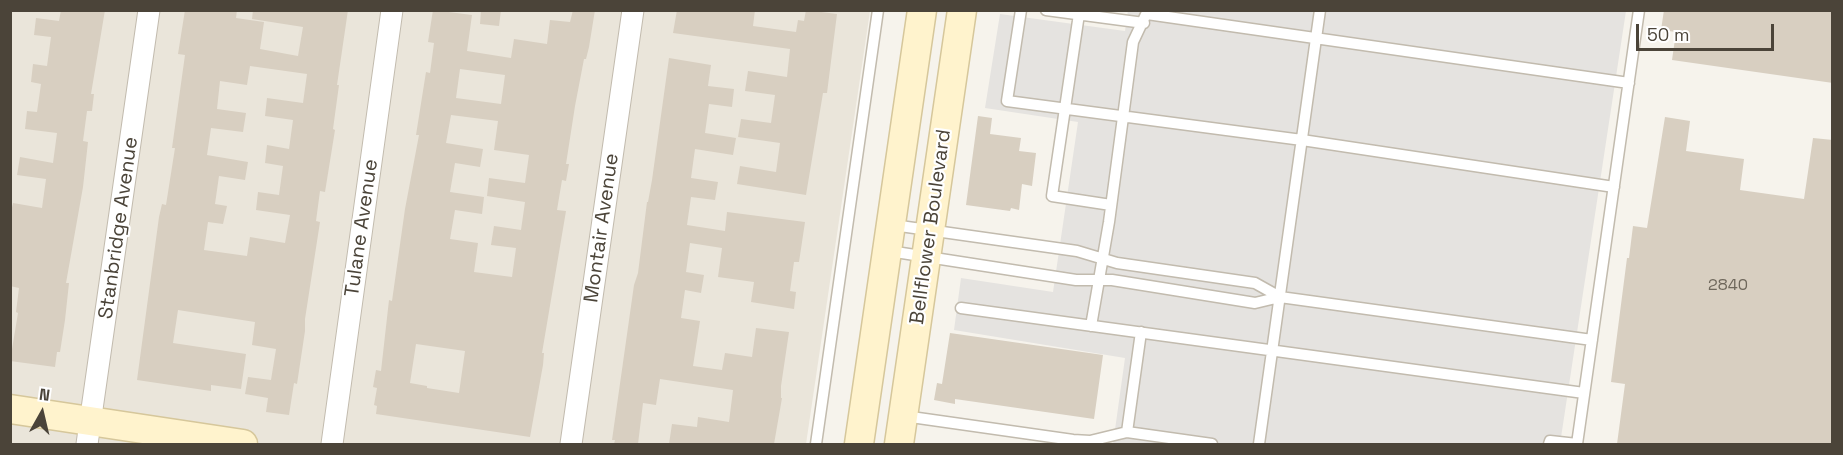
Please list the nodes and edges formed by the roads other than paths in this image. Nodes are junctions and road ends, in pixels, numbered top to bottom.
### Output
1 (150, 10) edge
2 (392, 10) edge
3 (633, 10) edge
4 (878, 10) edge
5 (922, 10) edge
6 (962, 10) edge
7 (1021, 10) edge
8 (1046, 10) edge
9 (1320, 10) edge
10 (1639, 10) edge
11 (1079, 14) junction
12 (1110, 14) edge
13 (1146, 16) edge
14 (1316, 39) junction
15 (1629, 83) junction
16 (1065, 109) junction
17 (1123, 116) junction
18 (1302, 140) junction
19 (1614, 187) junction
20 (1111, 205) junction
21 (889, 237) junction
22 (928, 243) junction
23 (1102, 259) junction
24 (1099, 280) junction
25 (1280, 297) junction
26 (961, 308) dead end
27 (1091, 326) junction
28 (1141, 332) junction
29 (1592, 340) junction
30 (1272, 350) junction
31 (1584, 393) junction
32 (10, 410) edge
33 (903, 416) junction
34 (1127, 432) junction
35 (89, 433) edge
36 (1072, 442) edge
37 (243, 444) edge
38 (332, 444) edge
39 (571, 444) edge
40 (816, 444) edge
41 (859, 444) edge
42 (899, 444) edge
43 (1212, 444) edge
44 (1259, 444) edge
45 (1549, 444) edge

1 - 35 street, Stanbridge Avenue
2 - 38 street, Tulane Avenue
3 - 39 street, Montair Avenue
4 - 40 lane
5 - 21 main road, Bellflower Boulevard
6 - 22 main road, Bellflower Boulevard
7 - 16 lane
8 - 11 lane
9 - 14 lane
10 - 15 lane
11 - 12 lane
11 - 16 lane
12 - 13 lane
13 - 14 lane
13 - 17 lane
14 - 15 lane
14 - 18 lane
15 - 19 lane
16 - 17 lane
16 - 20 lane
17 - 18 lane
17 - 20 lane
18 - 19 lane
18 - 25 lane
19 - 29 lane
20 - 23 lane
21 - 22 lane
21 - 22 lane
21 - 41 main road, Bellflower Boulevard
22 - 23 lane
22 - 24 lane
22 - 33 main road, Bellflower Boulevard
23 - 24 lane
23 - 25 lane
24 - 25 lane
24 - 27 lane
25 - 29 lane
25 - 30 lane
26 - 27 lane
27 - 28 lane
28 - 30 lane
28 - 34 lane
29 - 31 lane
30 - 31 lane
30 - 44 lane
31 - 45 lane
32 - 35 main road
33 - 36 lane
33 - 42 main road, Bellflower Boulevard
34 - 36 lane
34 - 43 lane
35 - 37 main road

